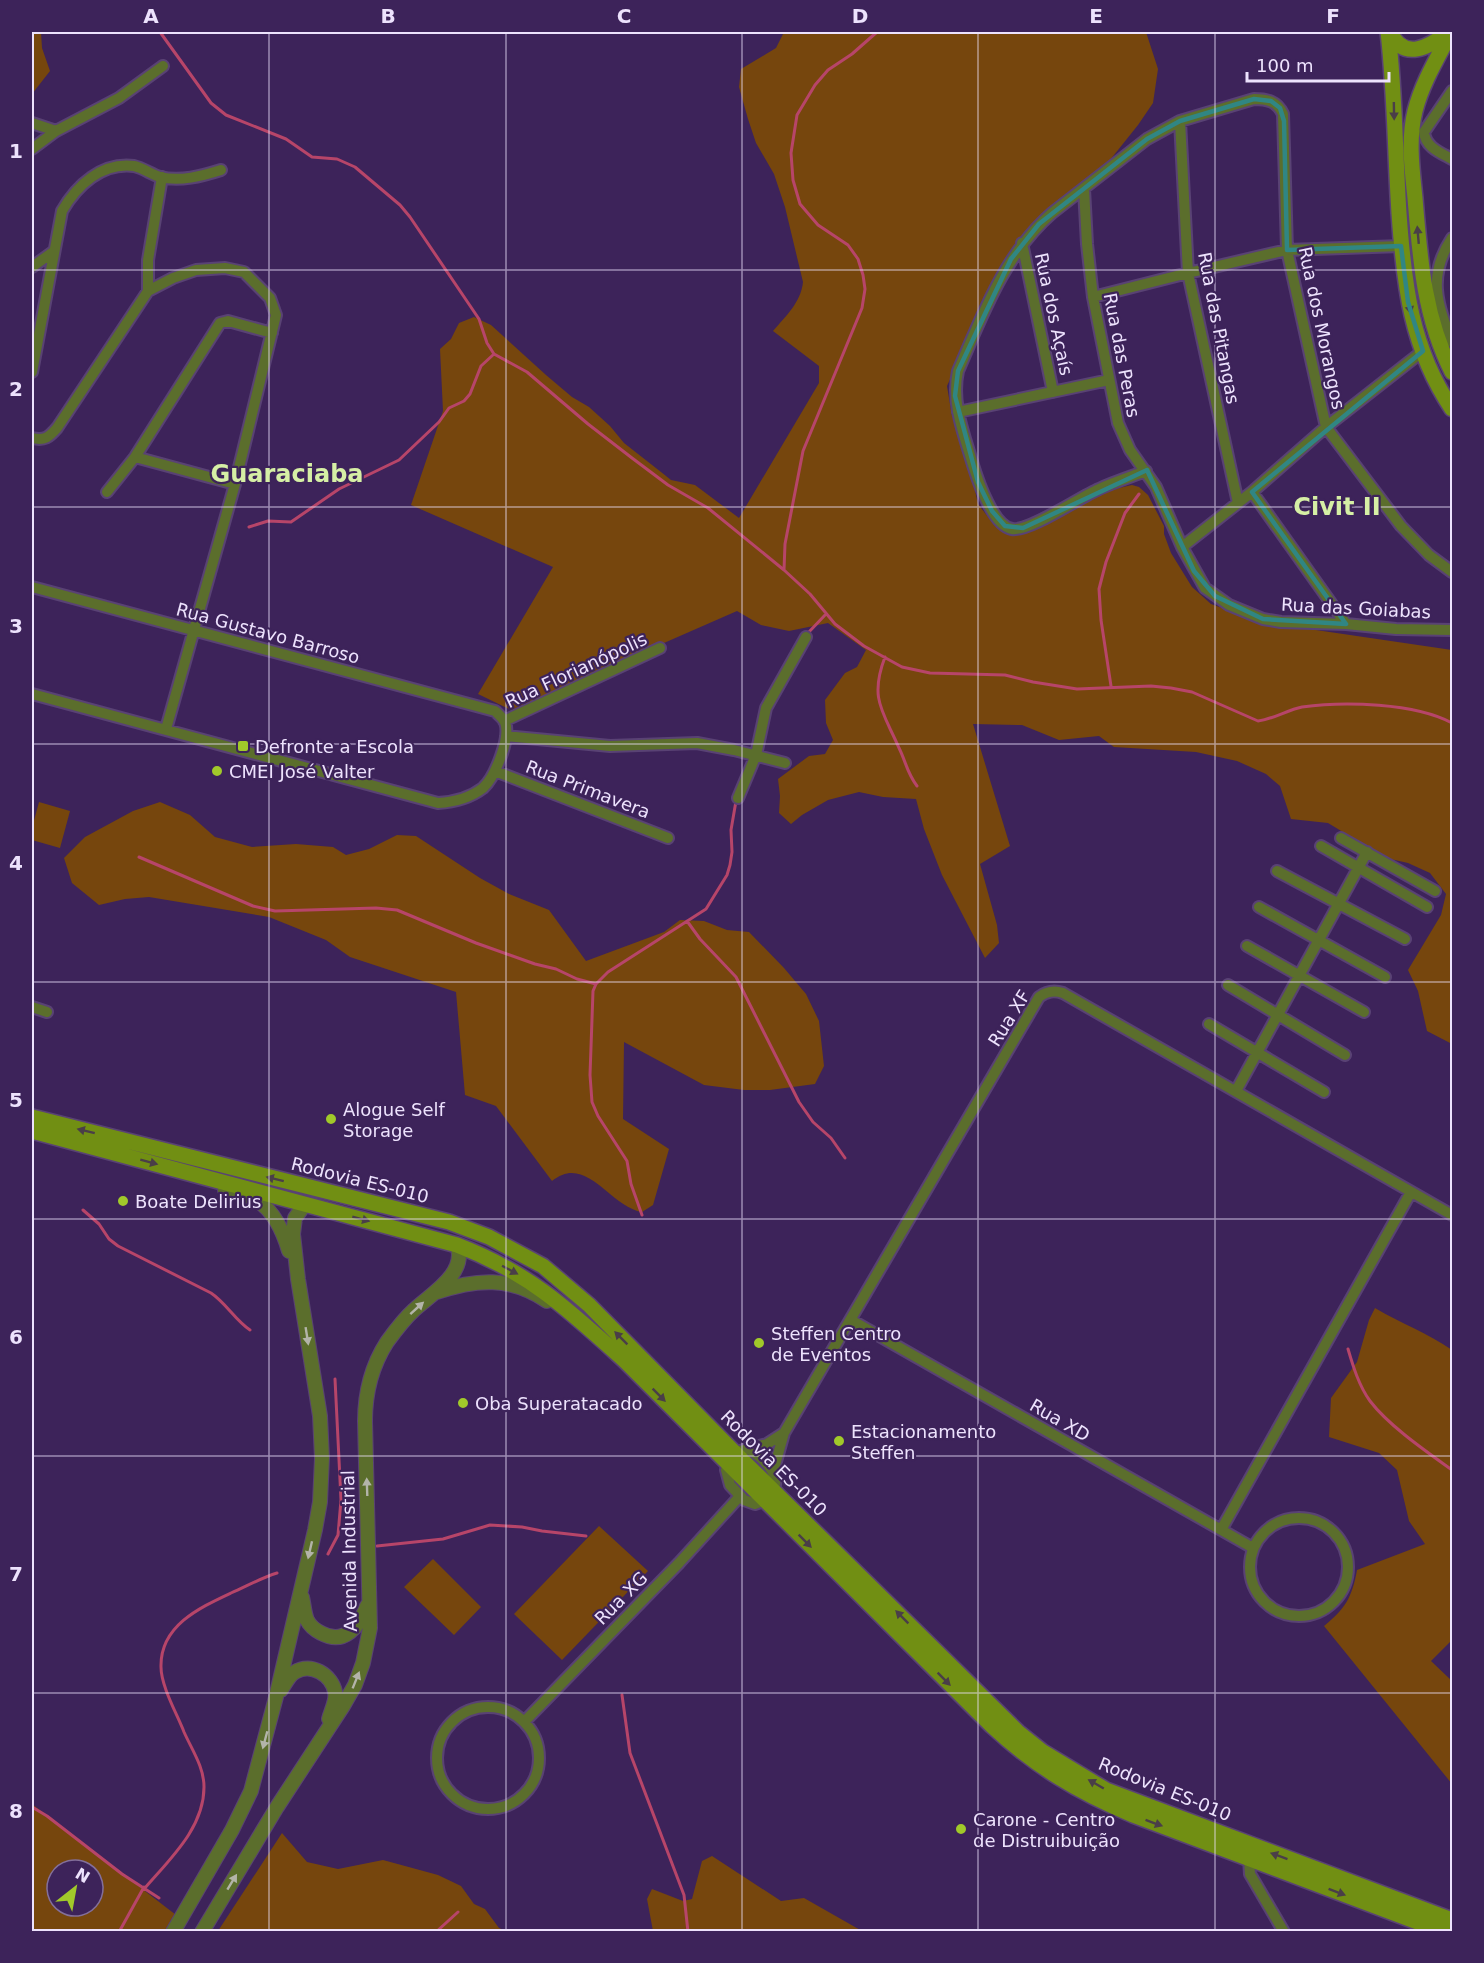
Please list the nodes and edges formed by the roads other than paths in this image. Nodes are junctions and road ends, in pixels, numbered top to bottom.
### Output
1 (1389, 32) edge
2 (1450, 32) edge
3 (163, 66) dead end
4 (1452, 91) edge
5 (1180, 121) junction
6 (32, 123) edge
7 (56, 131) junction
8 (32, 149) edge
9 (1452, 159) edge
10 (221, 170) dead end
11 (162, 177) junction
12 (1084, 189) junction
13 (1452, 238) edge
14 (1022, 243) junction
15 (1401, 246) junction
16 (1287, 250) junction
17 (53, 252) junction
18 (32, 267) edge
19 (1188, 273) junction
20 (148, 291) junction
21 (1094, 297) junction
22 (272, 333) junction
23 (1452, 342) edge
24 (1423, 351) junction
25 (32, 372) edge
26 (1452, 372) edge
27 (1109, 380) junction
28 (1053, 392) junction
29 (1452, 409) edge
30 (957, 412) junction
31 (1326, 427) junction
32 (32, 438) edge
33 (135, 457) junction
34 (1146, 471) junction
35 (235, 484) junction
36 (107, 492) dead end
37 (1252, 492) junction
38 (1238, 503) junction
39 (1182, 547) junction
40 (1452, 572) edge
41 (32, 587) edge
42 (1346, 624) junction
43 (1452, 630) edge
44 (194, 631) junction
45 (806, 637) dead end
46 (660, 648) dead end
47 (32, 694) edge
48 (504, 721) junction
49 (166, 729) junction
50 (506, 736) junction
51 (756, 755) junction
52 (785, 763) dead end
53 (495, 771) junction
54 (738, 798) dead end
55 (668, 838) dead end
56 (1341, 838) dead end
57 (1321, 846) dead end
58 (1367, 852) junction
59 (1358, 866) junction
60 (1276, 871) dead end
61 (1435, 891) dead end
62 (1337, 903) junction
63 (1259, 907) dead end
64 (1427, 907) dead end
65 (1318, 939) junction
66 (1405, 939) dead end
67 (1247, 946) dead end
68 (1298, 975) junction
69 (1385, 977) dead end
70 (1228, 986) dead end
71 (32, 1007) edge
72 (47, 1012) dead end
73 (1364, 1012) dead end
74 (1277, 1014) junction
75 (1209, 1024) dead end
76 (1257, 1051) junction
77 (1346, 1055) dead end
78 (1236, 1092) junction
79 (1324, 1092) dead end
80 (32, 1117) edge
81 (32, 1131) edge
82 (179, 1170) junction
83 (1411, 1192) junction
84 (332, 1193) junction
85 (304, 1204) junction
86 (1452, 1215) edge
87 (449, 1222) junction
88 (457, 1245) junction
89 (298, 1279) junction
90 (435, 1293) junction
91 (850, 1320) junction
92 (625, 1361) junction
93 (784, 1433) junction
94 (738, 1456) junction
95 (773, 1472) junction
96 (768, 1495) junction
97 (740, 1496) junction
98 (1221, 1530) junction
99 (1253, 1548) junction
100 (301, 1589) junction
101 (370, 1597) junction
102 (276, 1697) junction
103 (524, 1722) junction
104 (325, 1733) junction
105 (1249, 1858) junction
106 (1452, 1920) edge
107 (173, 1932) edge
108 (202, 1932) edge
109 (1284, 1932) edge
110 (1444, 1932) edge

1 - 2 main road
1 -> 15 main road
26 -> 2 main road
3 - 7 street
4 - 9 street
5 - 12 street, Rua dos Morangos
5 - 16 street, Rua dos Morangos
5 - 19 street, Rua das Pitangas
6 - 7 street
7 - 8 street
10 - 11 street
11 - 17 street
11 - 20 street
12 - 14 street, Rua dos Morangos
12 - 21 street, Rua das Peras
13 - 23 street
14 - 28 street, Rua dos Açaís
14 - 30 street, Rua dos Morangos
15 - 16 street
15 -> 24 main road
16 - 19 street
16 - 31 street, Rua dos Morangos
17 - 18 street
17 - 25 street
19 - 21 street
19 - 38 street, Rua das Pitangas
20 - 22 street
20 - 32 street
21 - 27 street, Rua das Peras
22 - 33 street
22 - 35 street
24 - 29 main road
24 - 31 street
27 - 28 street
27 - 34 street, Rua das Peras
28 - 30 street
30 - 34 street, Rua dos Morangos
31 - 37 street
31 - 40 street
33 - 35 street
33 - 36 street
34 - 39 street, Rua das Peras
35 - 44 street
37 - 38 street
37 - 42 street
38 - 39 street
39 - 42 street, Rua das Goiabas
41 - 44 street, Rua Gustavo Barroso
42 - 43 street, Rua das Goiabas
44 - 48 street, Rua Gustavo Barroso
44 - 49 street
45 - 51 street
46 - 48 street, Rua Florianópolis
47 - 49 street
48 - 50 street
49 - 53 street
50 - 51 street
50 - 53 street
51 - 52 street
51 - 54 street
53 - 55 street, Rua Primavera
56 - 58 street
57 - 59 street
58 - 59 street
58 - 61 street
59 - 62 street
59 - 64 street
60 - 62 street
62 - 65 street
62 - 66 street
63 - 65 street
65 - 68 street
65 - 69 street
67 - 68 street
68 - 73 street
68 - 74 street
70 - 74 street
71 - 72 street
74 - 76 street
74 - 77 street
75 - 76 street
76 - 78 street
76 - 79 street
78 - 83 street, Rua XF
78 - 91 street, Rua XF
84 -> 80 main road, Rodovia ES-010
81 -> 82 main road, Rodovia ES-010
82 - 85 main road, Rodovia ES-010
82 - 89 street, Avenida Industrial
83 - 86 street, Rua XF
83 - 98 street
84 - 85 main road
84 - 87 main road, Rodovia ES-010
85 -> 88 main road, Rodovia ES-010
85 - 89 street, Avenida Industrial
87 - 88 main road
94 -> 87 main road, Rodovia ES-010
88 - 90 street, Avenida Industrial
88 -> 92 main road, Rodovia ES-010
89 -> 100 street, Avenida Industrial
90 - 92 street, Avenida Industrial
101 -> 90 street, Avenida Industrial
91 - 93 street, Rua XF
91 - 98 street, Rua XD
92 -> 94 main road, Rodovia ES-010
93 - 94 street
93 - 95 street, Rua XF
94 - 95 street
94 - 96 main road, Rodovia ES-010
94 - 97 street
95 - 96 street, Rua XF
96 - 97 street
96 -> 105 main road, Rodovia ES-010
106 -> 96 main road, Rodovia ES-010
97 - 103 street, Rua XG
98 - 99 street, Rua XD
99 - 99 street
100 - 101 street
100 - 102 street, Avenida Industrial
104 -> 101 street, Avenida Industrial
102 - 104 street
102 -> 107 street, Avenida Industrial
103 - 103 street
108 -> 104 street, Avenida Industrial
105 - 109 street
105 -> 110 main road, Rodovia ES-010

